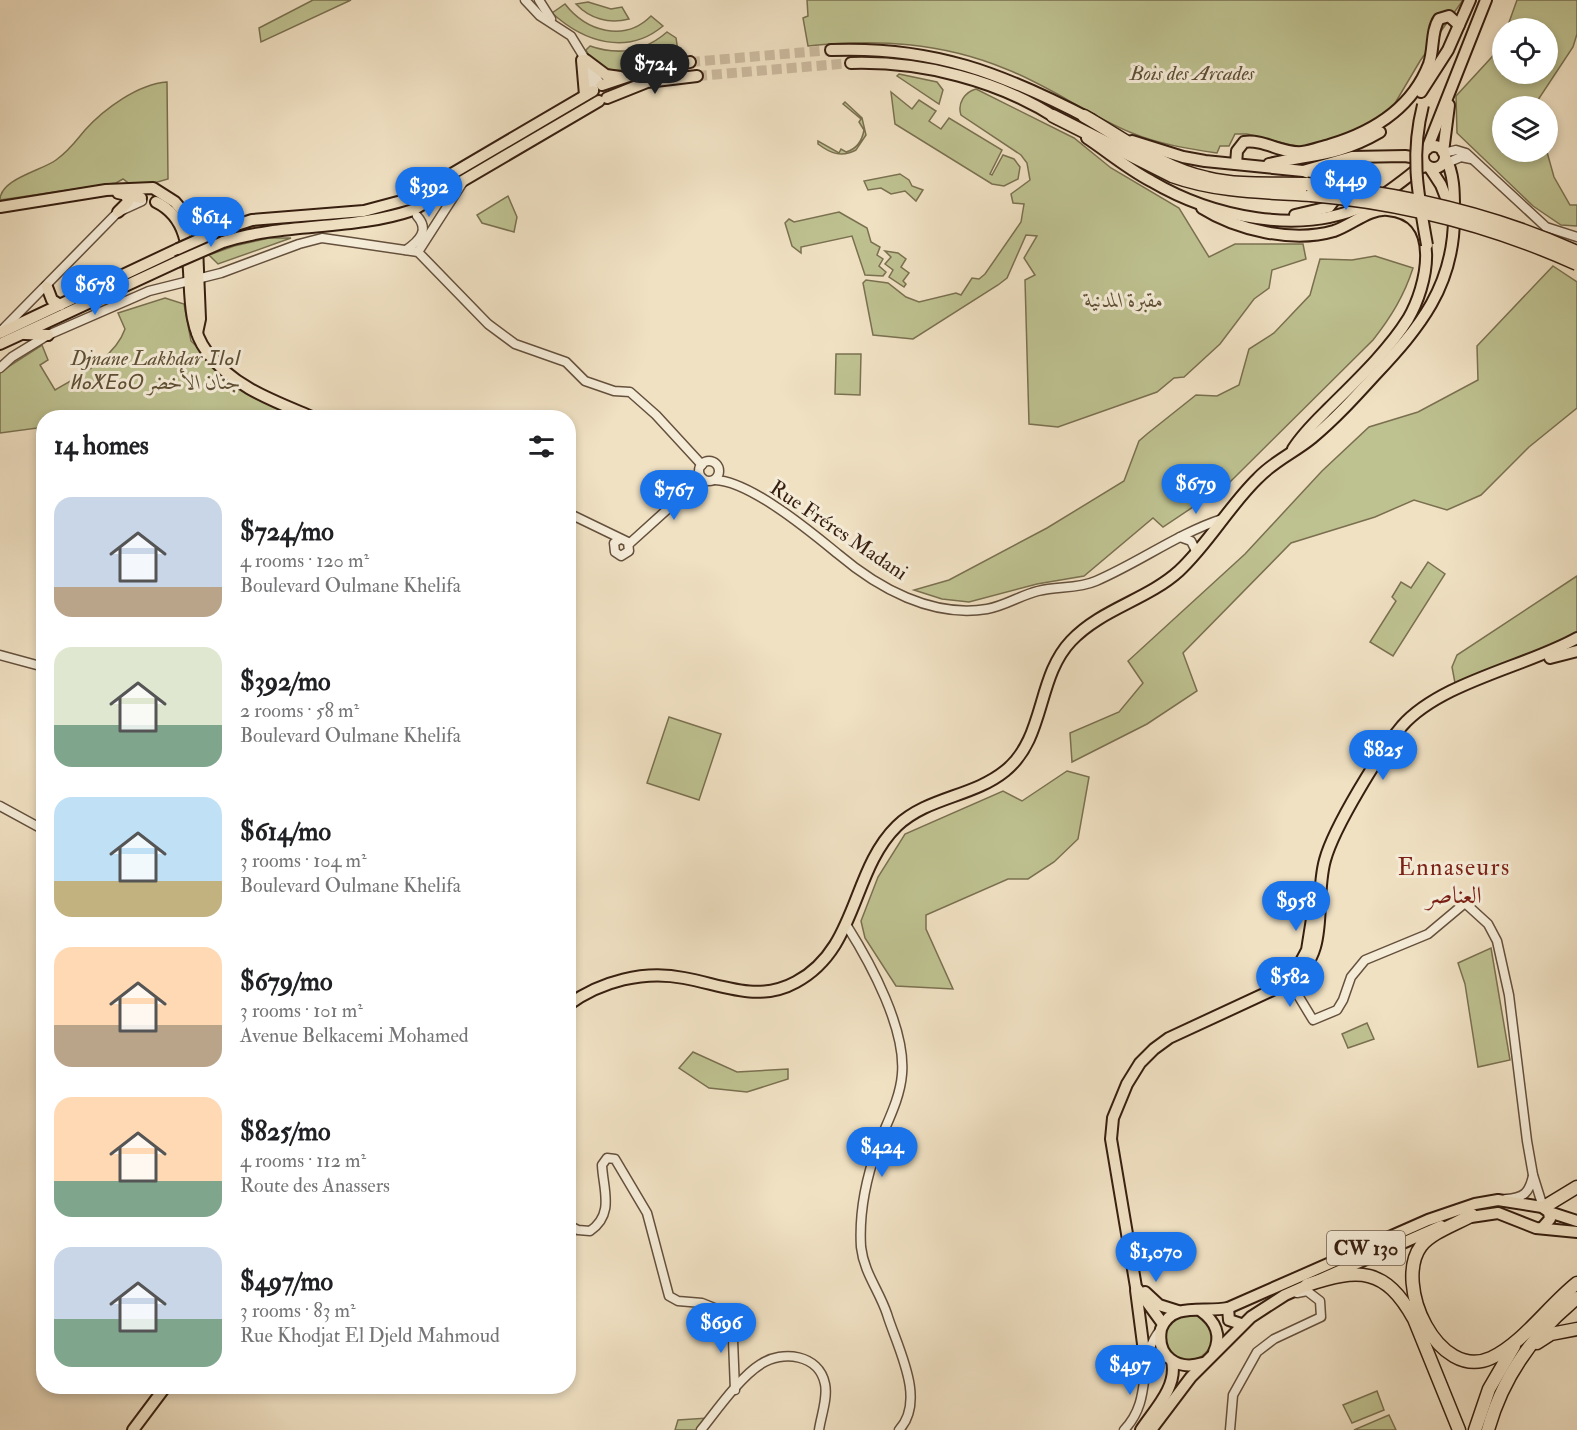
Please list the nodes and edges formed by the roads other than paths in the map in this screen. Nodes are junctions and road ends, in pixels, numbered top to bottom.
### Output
1 (525, 0) edge
2 (539, 0) edge
3 (1470, 0) edge
4 (1486, 0) edge
5 (1459, 25) junction
6 (560, 28) junction
7 (831, 50) tunnel mouth
8 (1448, 50) junction
9 (584, 60) junction
10 (690, 62) tunnel mouth
11 (851, 63) tunnel mouth
12 (629, 76) junction
13 (697, 76) tunnel mouth
14 (1453, 85) junction
15 (597, 92) junction
16 (1053, 116) junction
17 (1084, 116) junction
18 (1437, 159) junction
19 (1236, 164) junction
20 (1261, 167) junction
21 (1303, 171) junction
22 (464, 181) junction
23 (106, 190) junction
24 (1309, 190) junction
25 (126, 194) junction
26 (154, 194) junction
27 (141, 199) junction
28 (1189, 199) junction
29 (0, 207) edge
30 (118, 212) junction
31 (417, 216) dead end
32 (1262, 217) junction
33 (1454, 219) junction
34 (1577, 237) edge
35 (1427, 244) junction
36 (406, 250) junction
37 (418, 252) junction
38 (1577, 252) edge
39 (1577, 264) edge
40 (192, 281) junction
41 (47, 287) junction
42 (60, 305) junction
43 (9, 333) edge
44 (48, 335) junction
45 (0, 344) edge
46 (1393, 355) junction
47 (0, 368) edge
48 (1330, 407) junction
49 (295, 410) edge
50 (1293, 449) junction
51 (702, 465) junction
52 (702, 478) junction
53 (715, 480) junction
54 (576, 517) edge
55 (1223, 519) junction
56 (1179, 537) junction
57 (620, 539) junction
58 (629, 544) junction
59 (1196, 551) junction
60 (1577, 638) edge
61 (1577, 645) edge
62 (1577, 651) edge
63 (0, 655) edge
64 (36, 665) edge
65 (1454, 692) junction
66 (0, 806) edge
67 (36, 826) edge
68 (847, 926) junction
69 (1290, 982) junction
70 (576, 1001) edge
71 (1533, 1176) junction
72 (1577, 1187) edge
73 (1498, 1200) junction
74 (1543, 1208) junction
75 (1472, 1215) junction
76 (1577, 1221) edge
77 (1530, 1224) junction
78 (1542, 1228) junction
79 (576, 1229) edge
80 (1577, 1232) edge
81 (1132, 1264) junction
82 (1577, 1283) edge
83 (1306, 1285) junction
84 (1136, 1287) junction
85 (1285, 1295) junction
86 (1577, 1298) edge
87 (1228, 1308) junction
88 (1178, 1311) junction
89 (1201, 1311) junction
90 (1240, 1324) junction
91 (1162, 1327) junction
92 (1577, 1329) edge
93 (1525, 1330) junction
94 (1212, 1354) junction
95 (1520, 1357) junction
96 (1169, 1359) junction
97 (1203, 1363) junction
98 (1146, 1367) junction
99 (735, 1390) junction
100 (160, 1394) edge
101 (1154, 1428) edge
102 (133, 1430) edge
103 (701, 1430) edge
104 (819, 1430) edge
105 (899, 1430) edge
106 (1124, 1430) edge
107 (1141, 1430) edge
108 (1230, 1430) edge
109 (1459, 1430) edge
110 (1475, 1430) edge
111 (1488, 1430) edge

1 - 6 street
2 - 6 street
3 - 5 main road
4 - 14 main road
5 - 8 main road
5 - 19 main road
6 - 9 street
7 - 17 main road
8 - 20 main road
8 - 35 main road, bridge
9 - 12 main road
9 - 15 main road
9 - 15 street
10 - 12 main road
11 - 16 main road
12 - 15 main road
13 - 15 main road
14 - 18 main road
14 - 18 main road
15 - 22 main road
15 - 42 main road, bridge
16 - 24 highway
16 - 28 main road
17 - 19 main road
17 - 24 highway
18 - 21 main road
18 - 32 main road
18 - 33 main road
18 - 33 main road
18 - 34 street
19 - 20 main road
20 - 21 main road
21 - 32 main road
22 - 37 street
22 - 43 main road, bridge
23 - 25 main road
23 - 26 main road
23 - 29 main road
24 - 38 highway, bridge
24 - 39 highway, bridge
25 - 27 main road
25 - 30 main road
26 - 27 main road
26 - 27 main road
26 - 40 main road
27 - 30 street
28 - 32 main road
28 - 35 main road, bridge
30 - 41 street
31 - 36 street
33 - 46 main road
35 - 48 main road
36 - 37 street
36 - 40 street
37 - 51 street
40 - 44 street
40 - 49 main road
41 - 42 main road
41 - 43 street
42 - 43 main road
43 - 44 main road
43 - 45 main road
44 - 47 street
46 - 48 main road
46 - 50 main road
48 - 50 main road
50 - 55 main road
51 - 52 street
51 - 53 street
52 - 53 street
52 - 58 street
53 - 56 street, Rue Fréres Madani
54 - 57 street
55 - 56 street, Rue Fréres Madani
55 - 59 main road
56 - 59 street
57 - 58 street
57 - 58 street
59 - 68 main road
60 - 61 main road
60 - 65 main road
62 - 65 main road
63 - 64 street
65 - 69 main road
66 - 67 street
68 - 70 main road
68 - 105 street
69 - 71 street
69 - 81 main road
71 - 73 street
71 - 74 street
72 - 74 highway
73 - 74 main road, CW 130
73 - 87 main road, CW 130
74 - 76 main road, CW 130
74 - 77 main road
74 - 78 main road
75 - 77 main road, CW 130
75 - 83 main road, CW 130
75 - 93 highway
77 - 78 main road
78 - 80 main road
79 - 99 street
81 - 84 main road
81 - 88 main road
82 - 93 highway
83 - 85 main road, CW 130
83 - 109 highway
84 - 91 main road
84 - 98 main road
85 - 90 main road, CW 130
85 - 108 street
86 - 95 highway
87 - 89 main road, CW 130
87 - 90 main road
88 - 89 main road
88 - 91 main road
89 - 94 main road
90 - 94 main road, CW 130
91 - 96 main road
91 - 98 street
92 - 95 highway
93 - 110 highway
94 - 97 main road
95 - 111 highway
96 - 97 main road
96 - 98 street
96 - 107 main road
97 - 101 main road
98 - 106 street
99 - 103 street
99 - 104 street
100 - 102 main road

